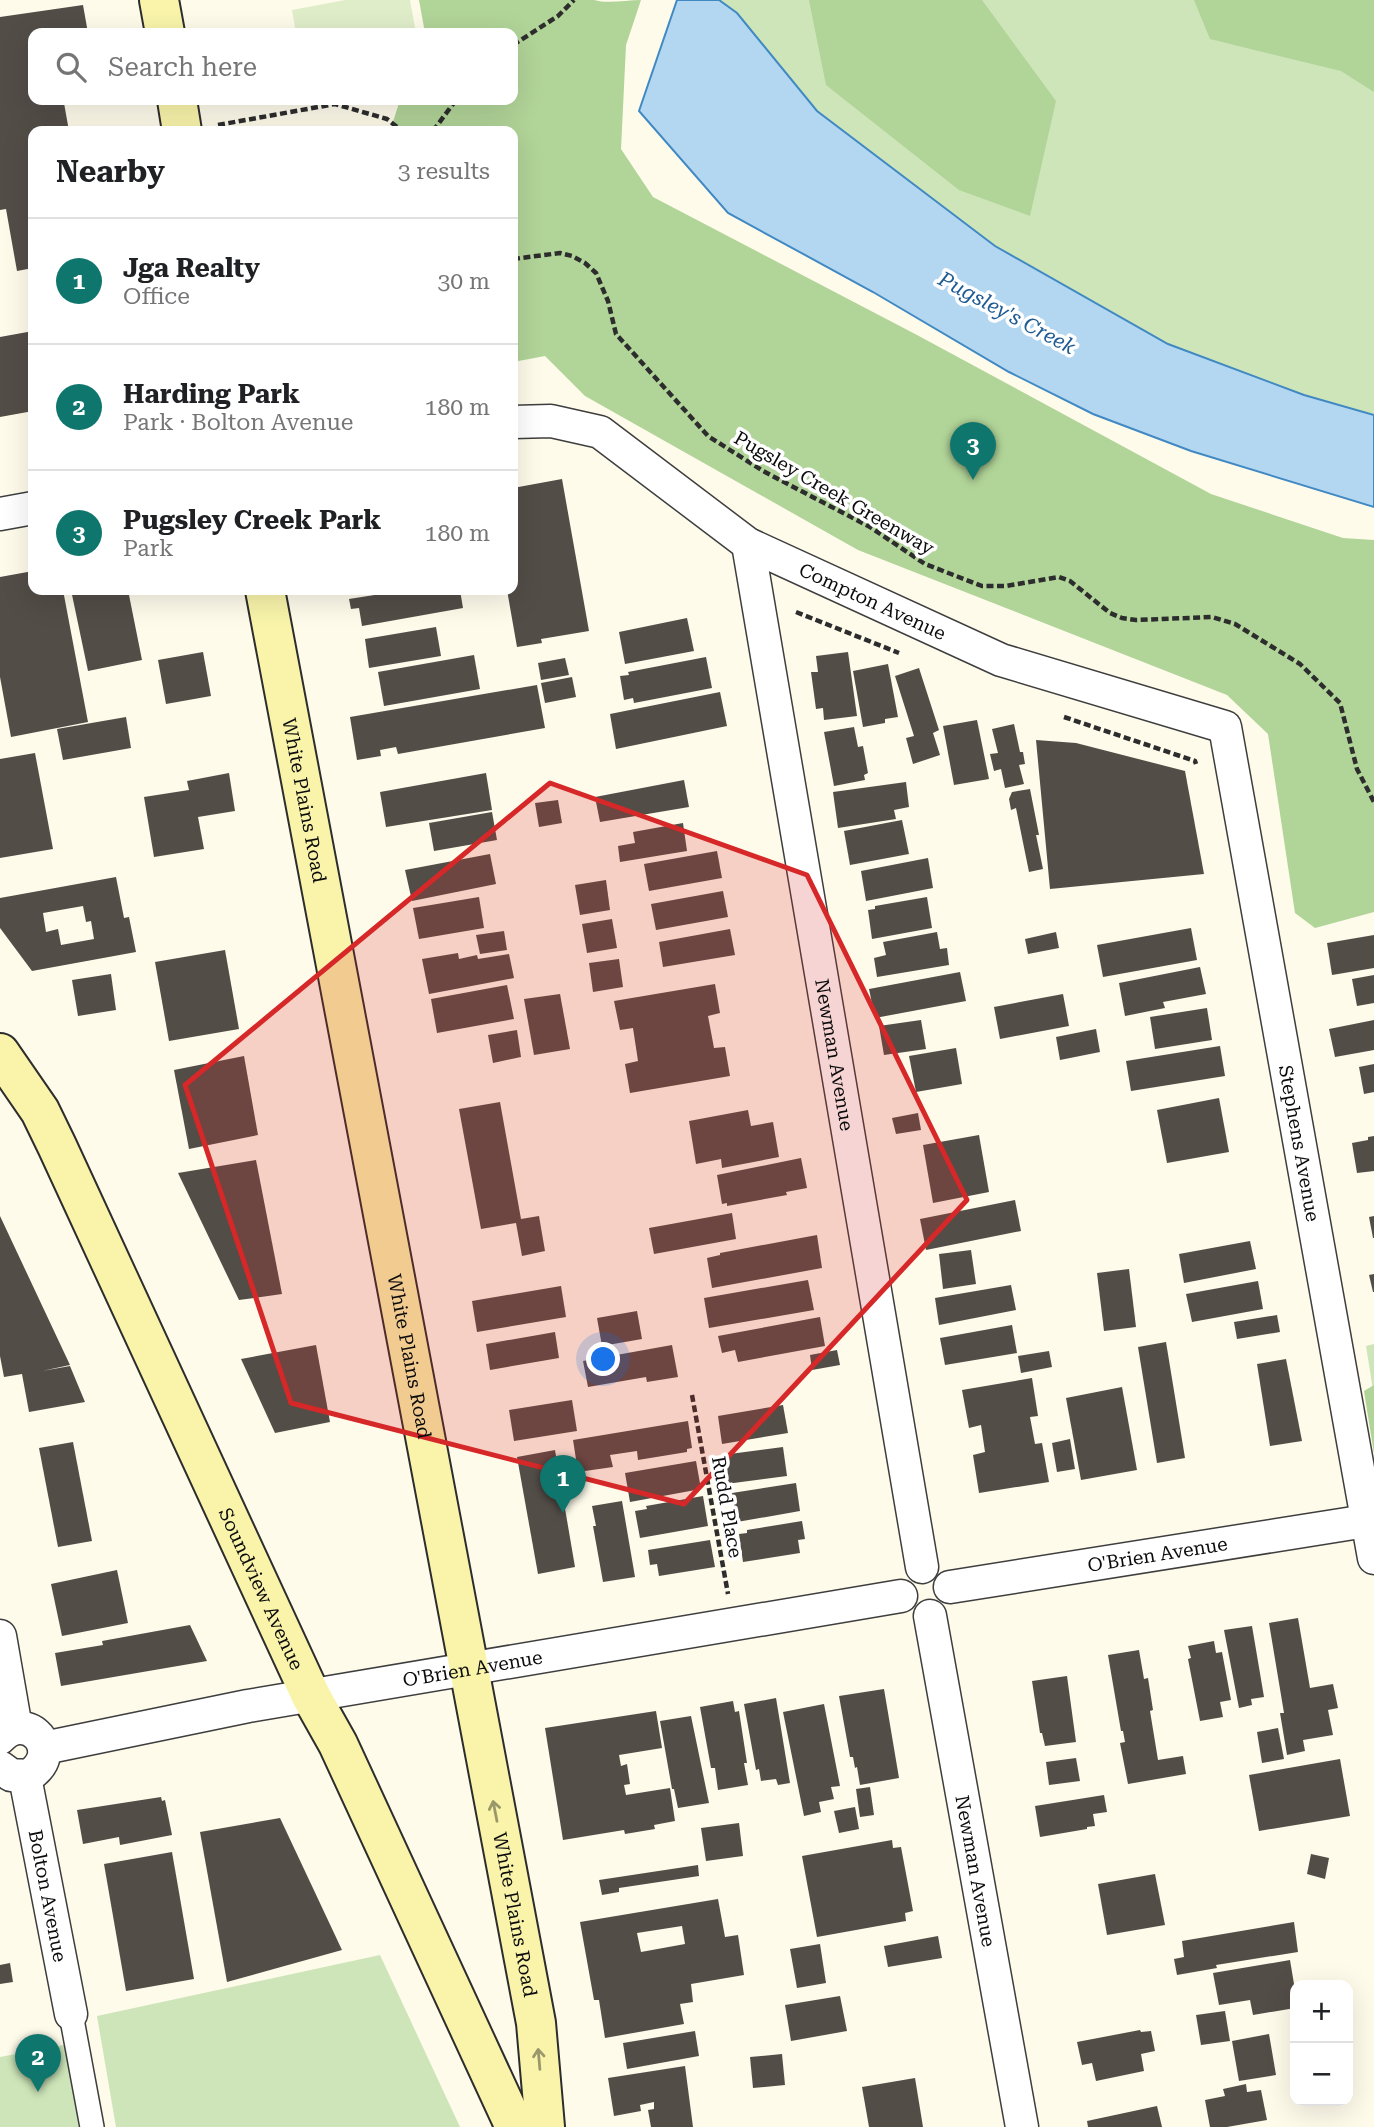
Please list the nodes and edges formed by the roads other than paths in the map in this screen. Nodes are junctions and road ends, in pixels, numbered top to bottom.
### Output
1 (159, 0) edge
2 (164, 28) edge
3 (178, 105) edge
4 (181, 126) edge
5 (518, 422) edge
6 (28, 509) edge
7 (0, 514) edge
8 (748, 544) junction
9 (266, 595) edge
10 (1225, 727) joint
11 (6, 1072) edge
12 (1366, 1521) junction
13 (1374, 1558) edge
14 (922, 1567) junction
15 (950, 1587) junction
16 (901, 1596) junction
17 (930, 1616) junction
18 (0, 1636) edge
19 (468, 1669) junction
20 (311, 1696) junction
21 (8, 1733) edge
22 (44, 1748) junction
23 (13, 1772) edge
24 (71, 2014) joint
25 (92, 2127) edge
26 (515, 2127) edge
27 (545, 2127) edge
28 (1022, 2127) edge

1 - 2 main road
3 - 4 main road
5 - 8 street, Compton Avenue
6 - 7 street
8 - 10 street, Compton Avenue
8 - 14 street, Newman Avenue
9 - 19 main road, White Plains Road
10 - 12 street, Stephens Avenue
11 - 20 main road, Soundview Avenue
12 - 13 street, Stephens Avenue
12 - 15 street, O'Brien Avenue
14 - 15 street
14 - 16 street
15 - 17 street
16 - 17 street
16 - 19 street, O'Brien Avenue
17 - 28 street, Newman Avenue
18 - 21 street
19 - 20 street, O'Brien Avenue
27 -> 19 main road, White Plains Road
20 - 22 street, O'Brien Avenue
20 - 26 main road, Soundview Avenue
21 - 22 street
22 - 23 street
23 - 24 street, Bolton Avenue
24 - 25 street

